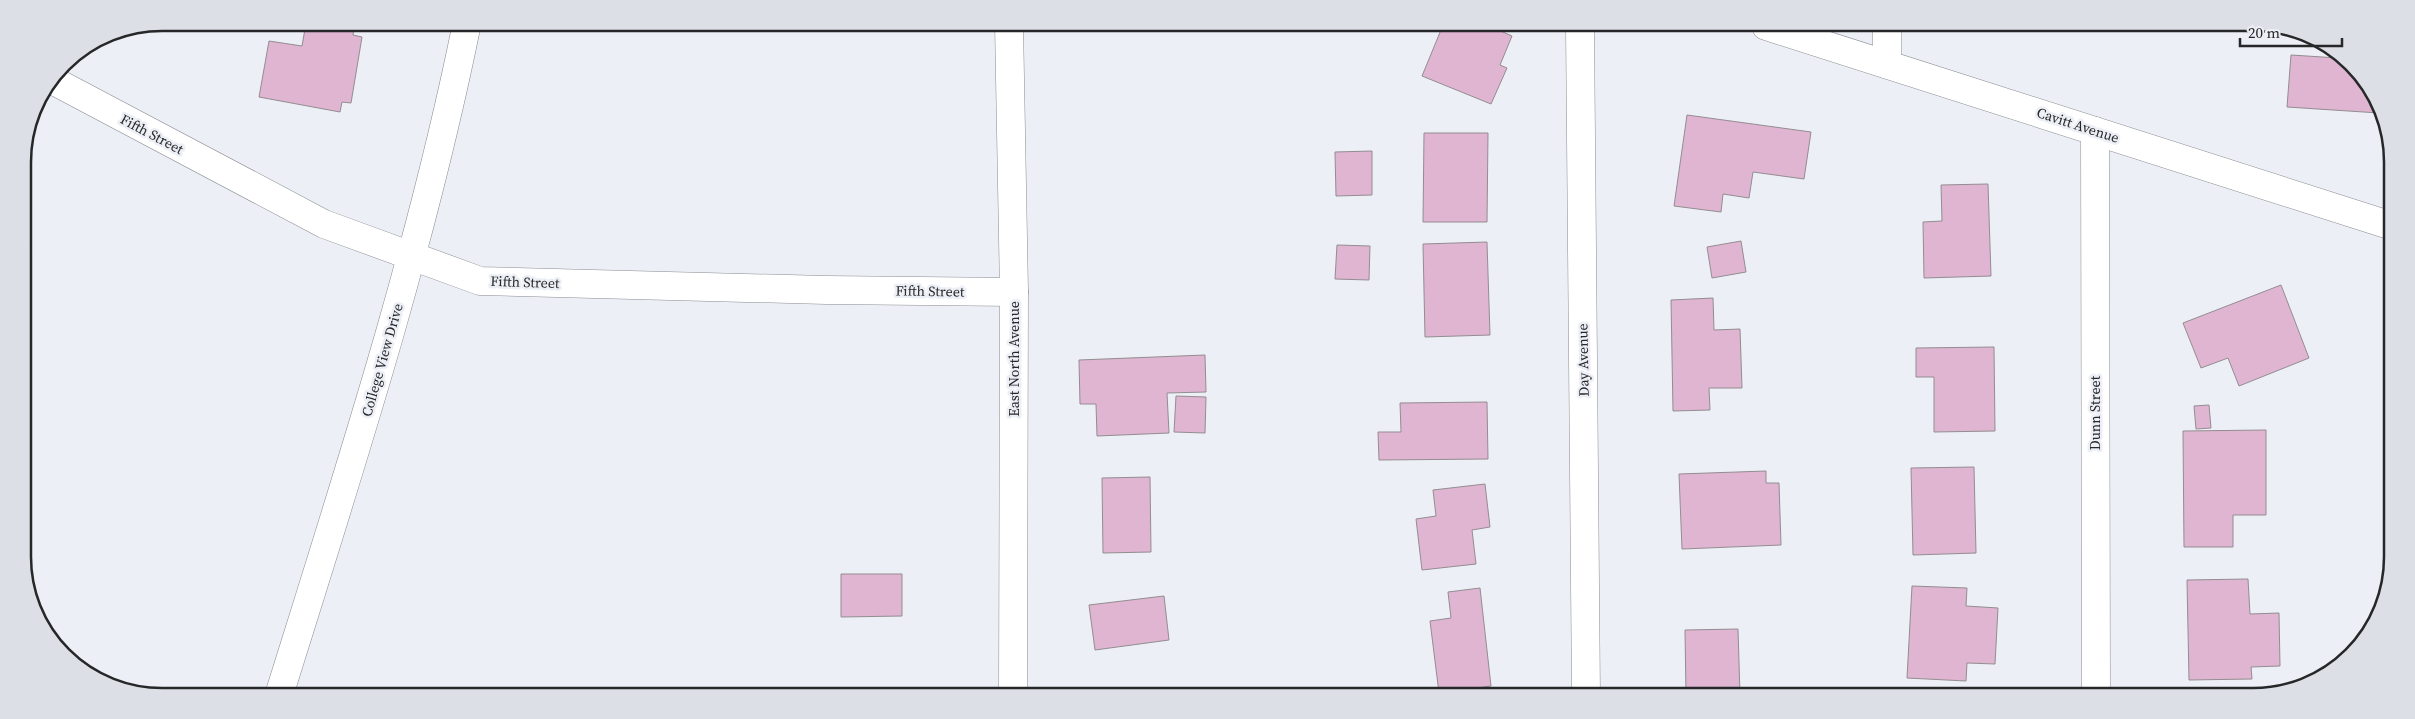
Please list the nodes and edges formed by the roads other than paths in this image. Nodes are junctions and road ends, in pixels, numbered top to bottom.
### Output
1 (465, 31) edge
2 (1009, 31) edge
3 (1580, 31) edge
4 (1782, 31) edge
5 (1887, 31) edge
6 (1887, 64) junction
7 (58, 83) edge
8 (2094, 131) junction
9 (2384, 222) edge
10 (412, 254) junction
11 (1014, 292) junction
12 (1586, 687) edge
13 (2096, 687) edge
14 (281, 688) edge
15 (1013, 688) edge

1 - 10 street, College View Drive
2 - 11 street, East North Avenue
3 - 12 street, Day Avenue
4 - 6 street, Cavitt Avenue
5 - 6 street
6 - 8 street, Cavitt Avenue
7 - 10 street, Fifth Street
8 - 9 street, Cavitt Avenue
8 - 13 street, Dunn Street
10 - 11 street, Fifth Street
10 - 14 street, College View Drive
11 - 15 street, East North Avenue

